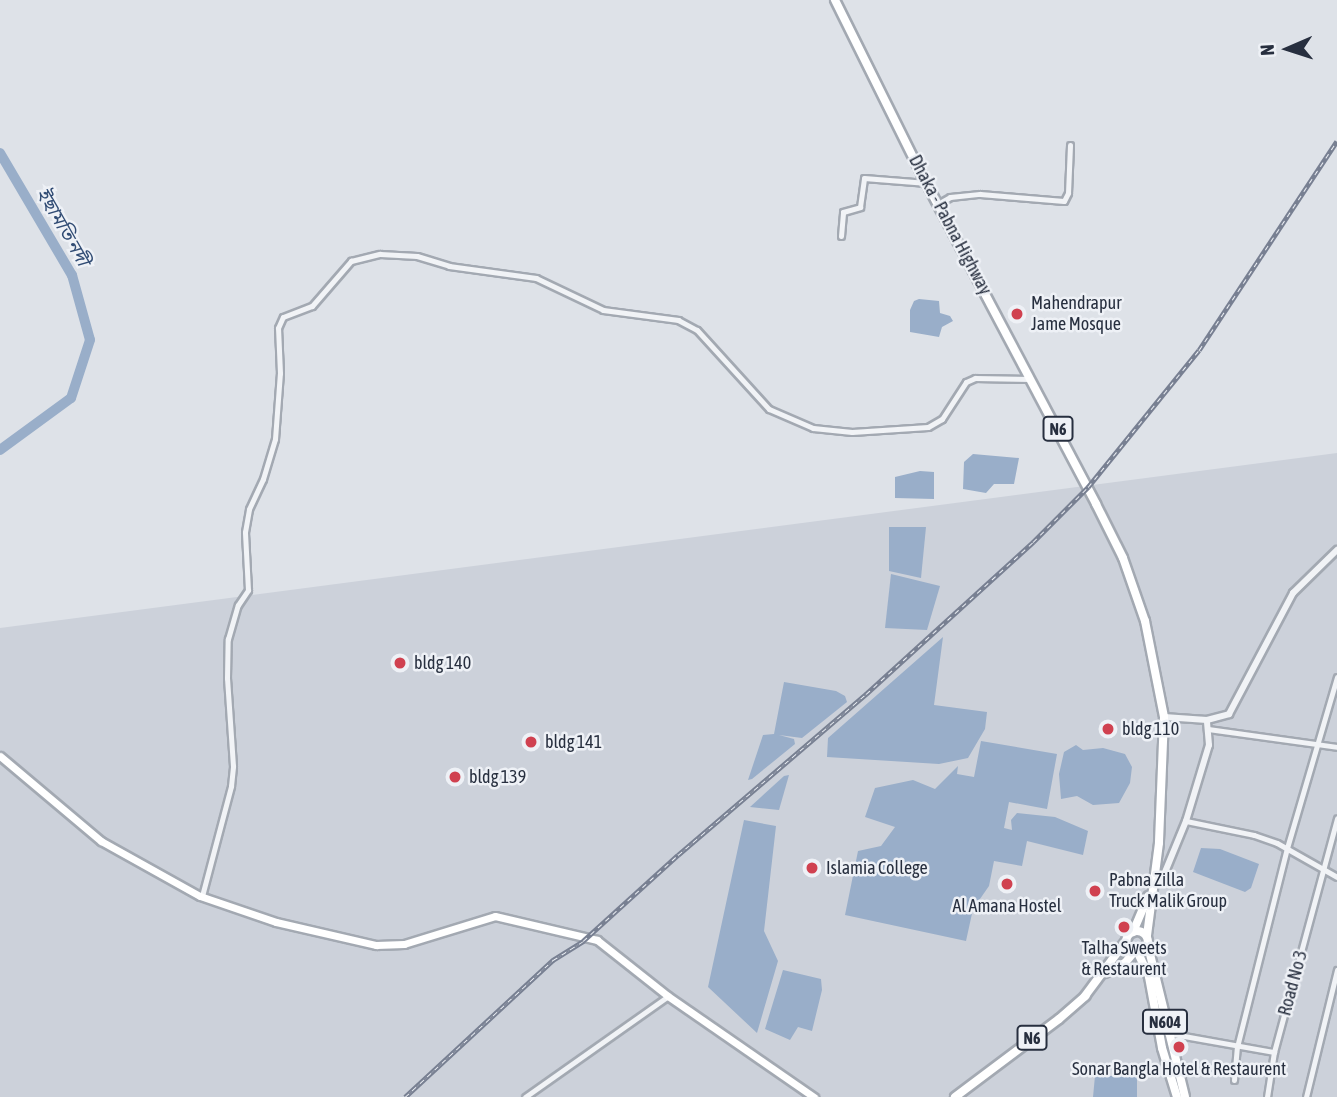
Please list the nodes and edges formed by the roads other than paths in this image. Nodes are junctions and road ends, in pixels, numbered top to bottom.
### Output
1 (835, 0) edge
2 (1070, 145) dead end
3 (927, 183) junction
4 (938, 204) junction
5 (841, 236) dead end
6 (1033, 380) junction
7 (1337, 550) edge
8 (1337, 677) edge
9 (1164, 717) junction
10 (1207, 720) junction
11 (1208, 729) junction
12 (1318, 745) junction
13 (1337, 747) edge
14 (0, 756) edge
15 (1337, 818) edge
16 (1186, 821) junction
17 (1287, 848) junction
18 (1324, 871) junction
19 (1337, 877) edge
20 (1152, 887) junction
21 (202, 896) junction
22 (1133, 932) junction
23 (1147, 936) junction
24 (1126, 941) junction
25 (1148, 946) junction
26 (1136, 952) junction
27 (1337, 970) edge
28 (1105, 973) junction
29 (1153, 976) junction
30 (668, 996) junction
31 (1167, 1033) junction
32 (1237, 1047) junction
33 (1274, 1052) junction
34 (1234, 1080) dead end
35 (525, 1097) edge
36 (814, 1097) edge
37 (955, 1097) edge
38 (1177, 1097) edge
39 (1185, 1097) edge
40 (1267, 1097) edge
41 (1306, 1097) edge

1 - 3 highway, Dhaka - Pabna Highway / N6
2 - 4 street
3 - 4 highway, Dhaka - Pabna Highway / N6
3 - 5 street
4 - 6 highway, Dhaka - Pabna Highway / N6
6 - 9 highway, Dhaka - Pabna Highway / N6
6 - 21 street
7 - 10 street
8 - 12 street
9 - 10 street
9 - 20 highway, Dhaka - Pabna Highway / N6
10 - 11 street
11 - 12 street
11 - 16 street
12 - 13 street
12 - 17 street
14 - 21 main road
15 - 18 street, Road No 3
16 - 17 street
16 - 20 street
17 - 18 street
17 - 32 street
18 - 19 street
18 - 33 street, Road No 3
20 - 22 highway, Dhaka - Pabna Highway
20 - 23 highway, Dhaka - Pabna Highway / N6
21 - 30 main road
22 - 23 highway
22 - 24 highway, Dhaka - Pabna Highway
23 - 25 highway, N604
24 - 26 highway, N604
24 - 28 highway, Dhaka - Pabna Highway
25 - 26 highway
25 - 29 highway, N604
26 - 28 highway
26 - 29 highway, N604
27 - 41 street
28 - 37 highway, N6
29 - 31 highway, N604
29 - 38 highway, N604
30 - 35 street
30 - 36 main road
31 - 32 street
31 - 39 highway, N604
32 - 33 street
32 - 34 street
33 - 40 street, Road No 3

